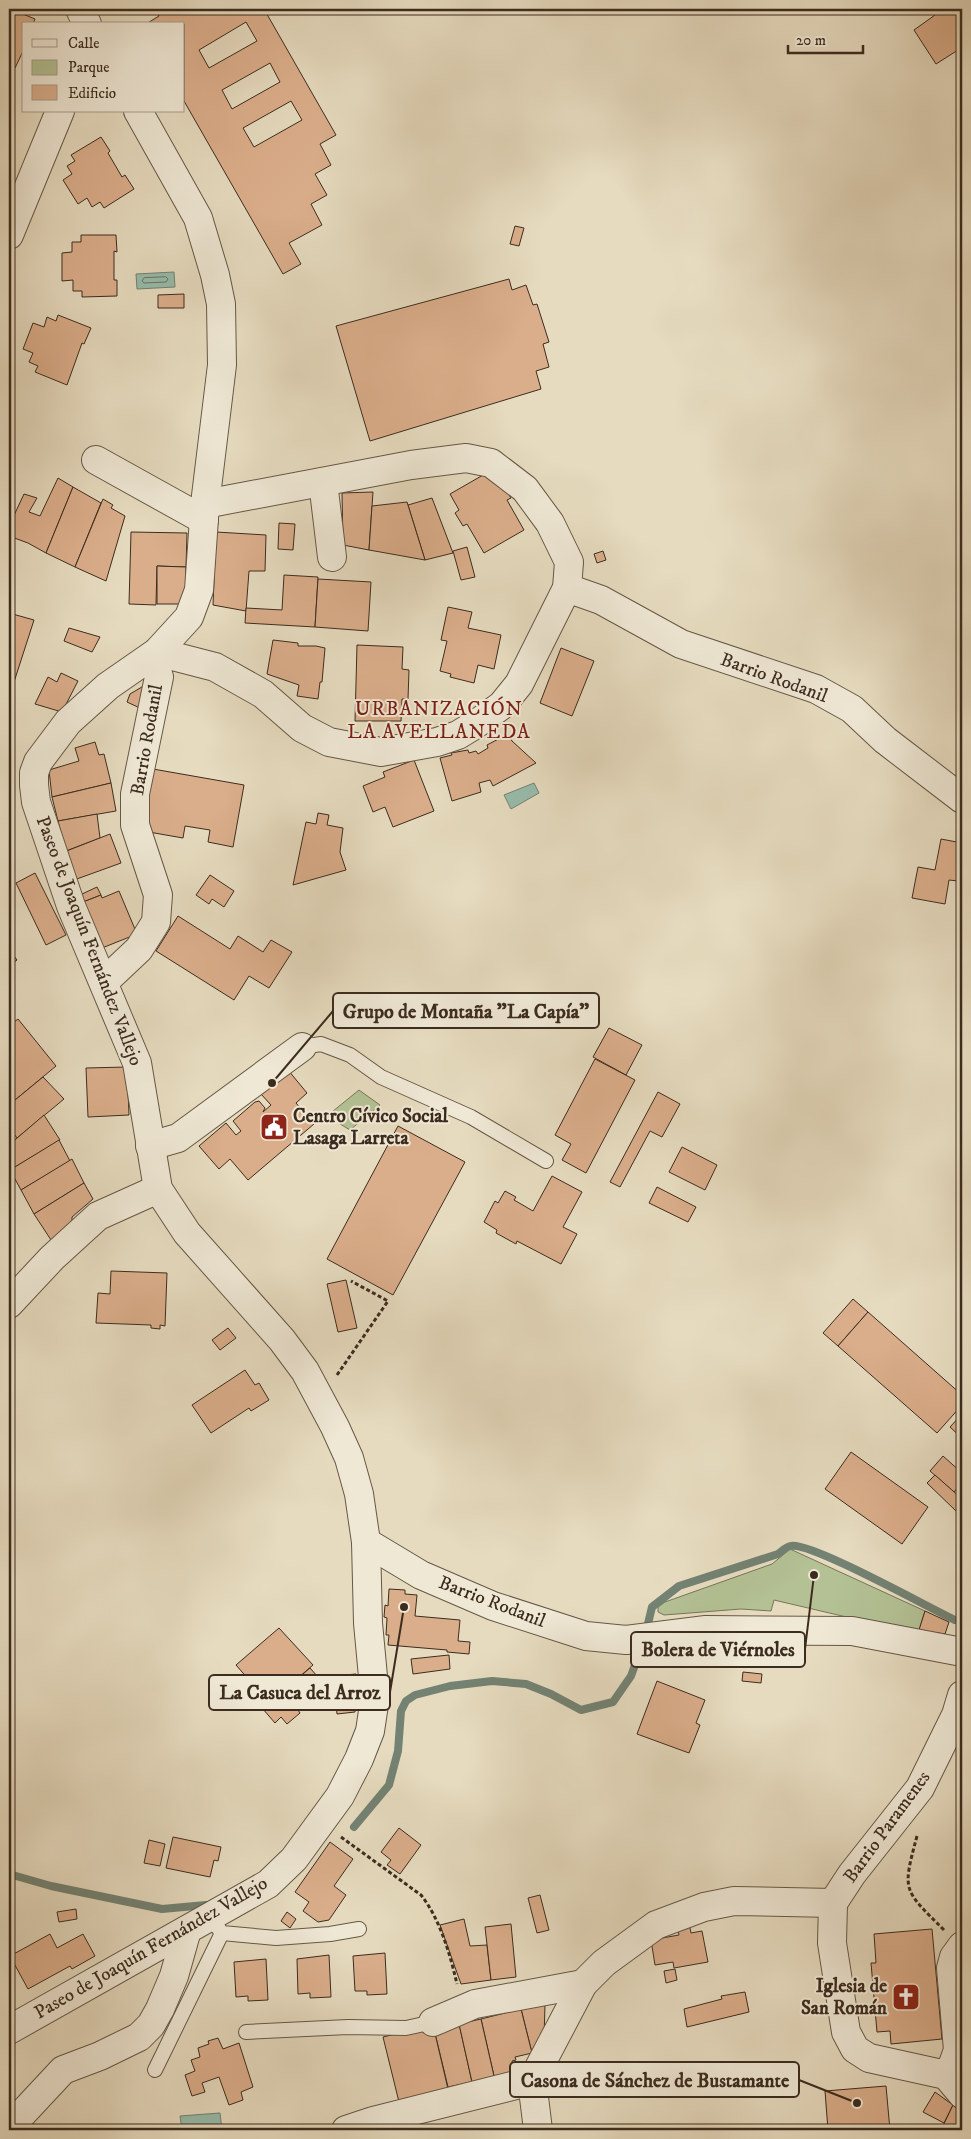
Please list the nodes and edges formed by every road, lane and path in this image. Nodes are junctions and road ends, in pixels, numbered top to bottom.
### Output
1 (80, 9) edge
2 (86, 22) edge
3 (60, 112) edge
4 (139, 112) edge
5 (9, 235) edge
6 (96, 460) dead end
7 (323, 482) junction
8 (204, 512) junction
9 (332, 557) dead end
10 (567, 588) junction
11 (154, 654) junction
12 (962, 799) edge
13 (104, 982) junction
14 (302, 1047) joint
15 (150, 1146) junction
16 (546, 1161) dead end
17 (158, 1189) junction
18 (351, 1281) dead end
19 (9, 1304) edge
20 (320, 1400) junction
21 (366, 1542) junction
22 (962, 1652) edge
23 (962, 1695) edge
24 (320, 1822) junction
25 (919, 1827) dead end
26 (833, 1903) junction
27 (207, 1927) junction
28 (358, 1929) dead end
29 (961, 1946) edge
30 (584, 1984) junction
31 (463, 2010) junction
32 (433, 2022) joint
33 (9, 2030) edge
34 (246, 2032) dead end
35 (154, 2070) dead end
36 (532, 2081) junction
37 (954, 2084) edge
38 (16, 2122) edge
39 (346, 2130) edge
40 (538, 2130) edge

1 - 2 street
3 - 5 street
4 - 8 street, Paseo de Joaquín Fernández Vallejo
6 - 8 street
7 - 8 street
7 - 9 street
7 - 10 street
8 - 11 street, Paseo de Joaquín Fernández Vallejo
10 - 11 street
10 - 12 street, Barrio Rodanil
11 - 13 street, Barrio Rodanil
11 - 13 street, Paseo de Joaquín Fernández Vallejo
13 - 15 street, Paseo de Joaquín Fernández Vallejo
14 - 15 street
14 - 16 lane
15 - 17 street, Paseo de Joaquín Fernández Vallejo
17 - 19 street
17 - 20 street, Paseo de Joaquín Fernández Vallejo
18 - 20 path
20 - 21 street, Paseo de Joaquín Fernández Vallejo
21 - 22 street, Barrio Rodanil
21 - 24 street, Paseo de Joaquín Fernández Vallejo
23 - 26 street, Barrio Paramenes
24 - 27 street, Paseo de Joaquín Fernández Vallejo
24 - 31 path
25 - 29 path
26 - 30 street, Barrio Paramenes
26 - 37 street, Barrio Paramenes
27 - 28 lane
27 - 33 street, Paseo de Joaquín Fernández Vallejo
27 - 35 lane
27 - 38 street
29 - 37 street, Barrio Paramenes
30 - 31 street
30 - 36 street, Barrio Paramenes
31 - 32 street
32 - 34 lane
36 - 39 street
36 - 40 street

